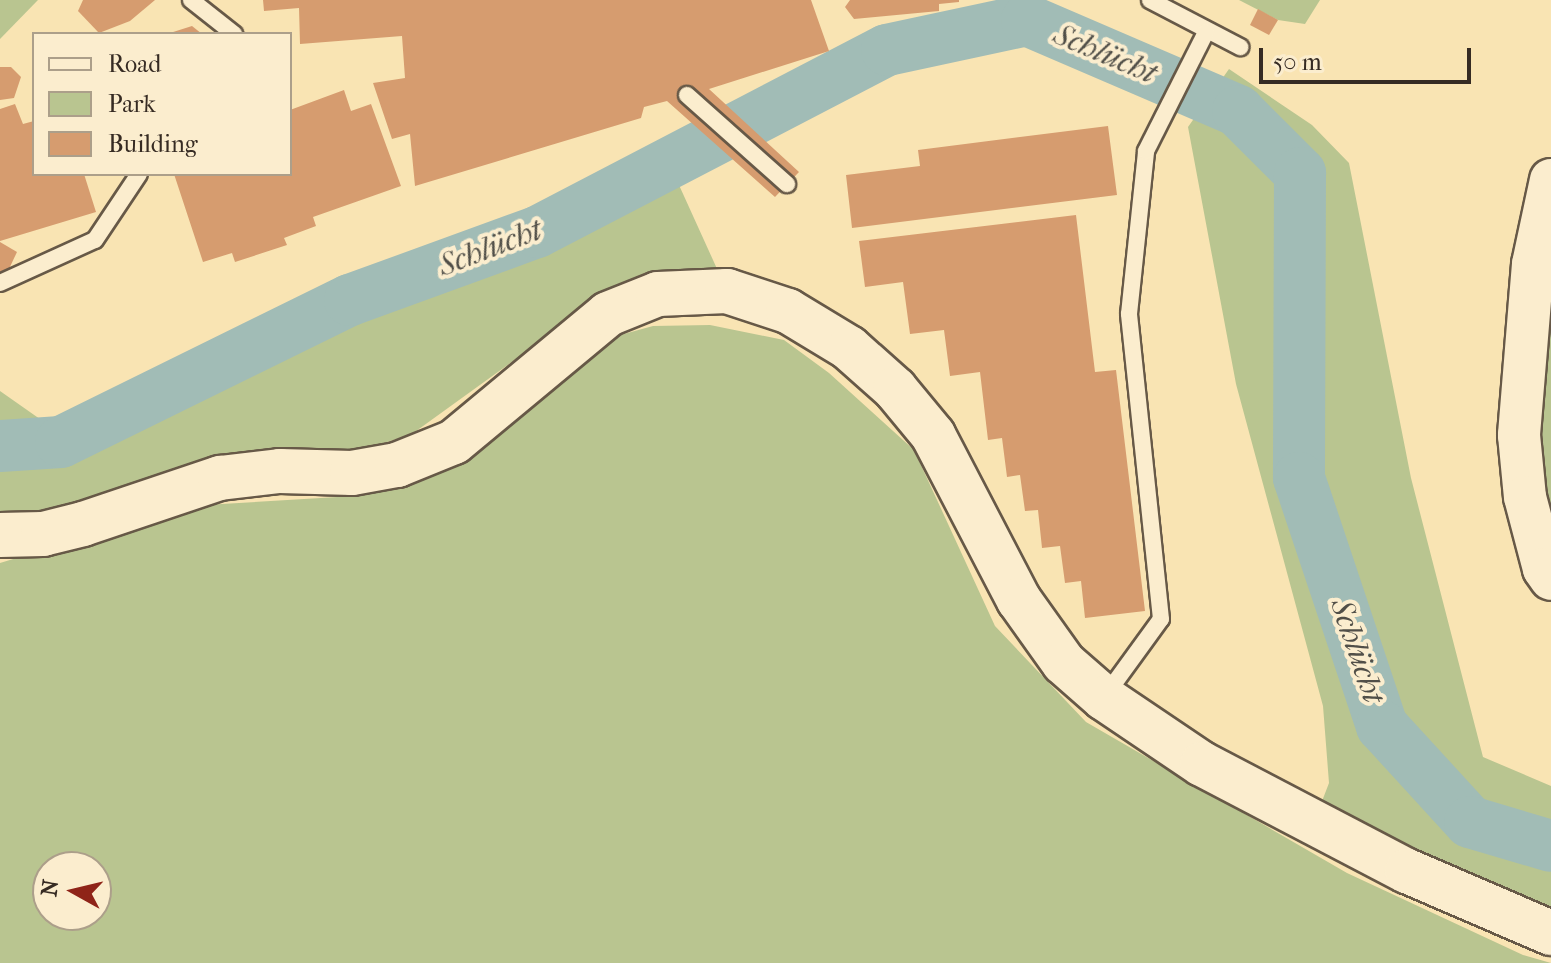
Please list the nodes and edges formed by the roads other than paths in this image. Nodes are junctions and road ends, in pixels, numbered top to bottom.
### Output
1 (191, 0) edge
2 (1150, 0) edge
3 (231, 32) edge
4 (1206, 32) junction
5 (1240, 47) dead end
6 (687, 95) dead end
7 (138, 176) edge
8 (1551, 180) edge
9 (787, 184) dead end
10 (0, 283) edge
11 (0, 535) edge
12 (1551, 579) edge
13 (1104, 698) junction
14 (1551, 933) edge

1 - 3 lane
2 - 4 lane
4 - 5 lane
4 - 13 lane
6 - 9 lane
7 - 10 lane
8 - 12 street
11 - 13 main road
13 - 14 main road

